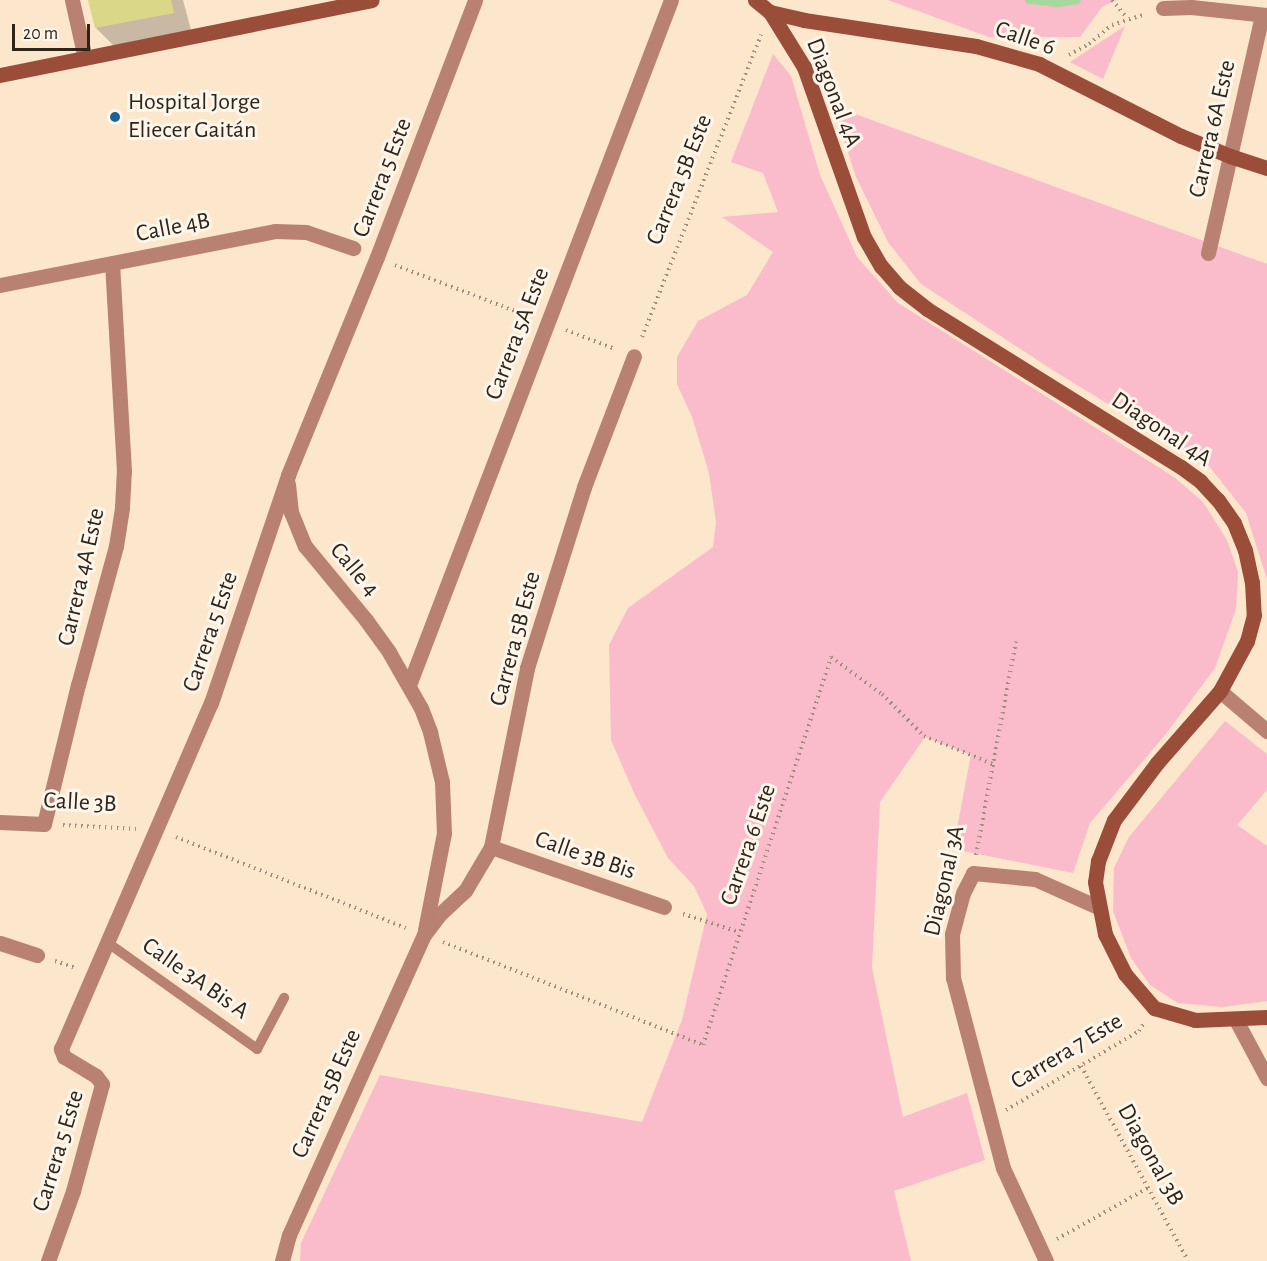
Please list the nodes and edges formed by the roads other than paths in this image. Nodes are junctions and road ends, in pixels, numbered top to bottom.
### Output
1 (72, 0) edge
2 (372, 0) edge
3 (475, 0) edge
4 (671, 0) edge
5 (755, 0) edge
6 (1163, 8) road end
7 (770, 12) junction
8 (1265, 15) edge
9 (85, 58) junction
10 (0, 75) edge
11 (1230, 156) junction
12 (1267, 168) edge
13 (353, 248) dead end
14 (1208, 253) dead end
15 (112, 263) junction
16 (0, 285) edge
17 (634, 356) road end
18 (288, 475) junction
19 (409, 685) junction
20 (1221, 691) junction
21 (1267, 731) edge
22 (0, 822) edge
23 (44, 824) joint
24 (491, 847) junction
25 (1098, 907) junction
26 (664, 908) road end
27 (424, 934) junction
28 (0, 943) edge
29 (108, 943) junction
30 (37, 955) road end
31 (284, 998) dead end
32 (1267, 1017) edge
33 (1236, 1020) junction
34 (1267, 1078) edge
35 (1044, 1255) edge
36 (48, 1261) edge
37 (282, 1261) edge

1 - 9 street
2 - 9 street
3 - 18 street, Carrera 5 Este
4 - 19 street, Carrera 5A Este
5 - 7 street, Calle 6
6 - 8 street
7 - 11 street, Calle 6
7 - 20 street, Diagonal 4A
8 - 11 street, Carrera 6A Este
9 - 10 street
11 - 12 street, Calle 6
11 - 14 street, Carrera 6A Este
13 - 15 street, Calle 4B
15 - 16 street, Calle 4B
15 - 23 street, Carrera 4A Este
17 - 24 street, Carrera 5B Este
18 - 19 street, Calle 4
18 - 29 street, Carrera 5 Este
19 - 27 street, Calle 4
20 - 21 street
20 - 25 street, Diagonal 4A
22 - 23 street, Calle 3B
24 - 26 street, Calle 3B Bis
24 - 27 street, Carrera 5B Este
25 - 33 street, Diagonal 4A
25 - 35 street, Diagonal 3A
27 - 37 street, Carrera 5B Este
28 - 30 street
29 - 31 lane, Calle 3A Bis A
29 - 36 street, Carrera 5 Este
32 - 33 street
33 - 34 street

